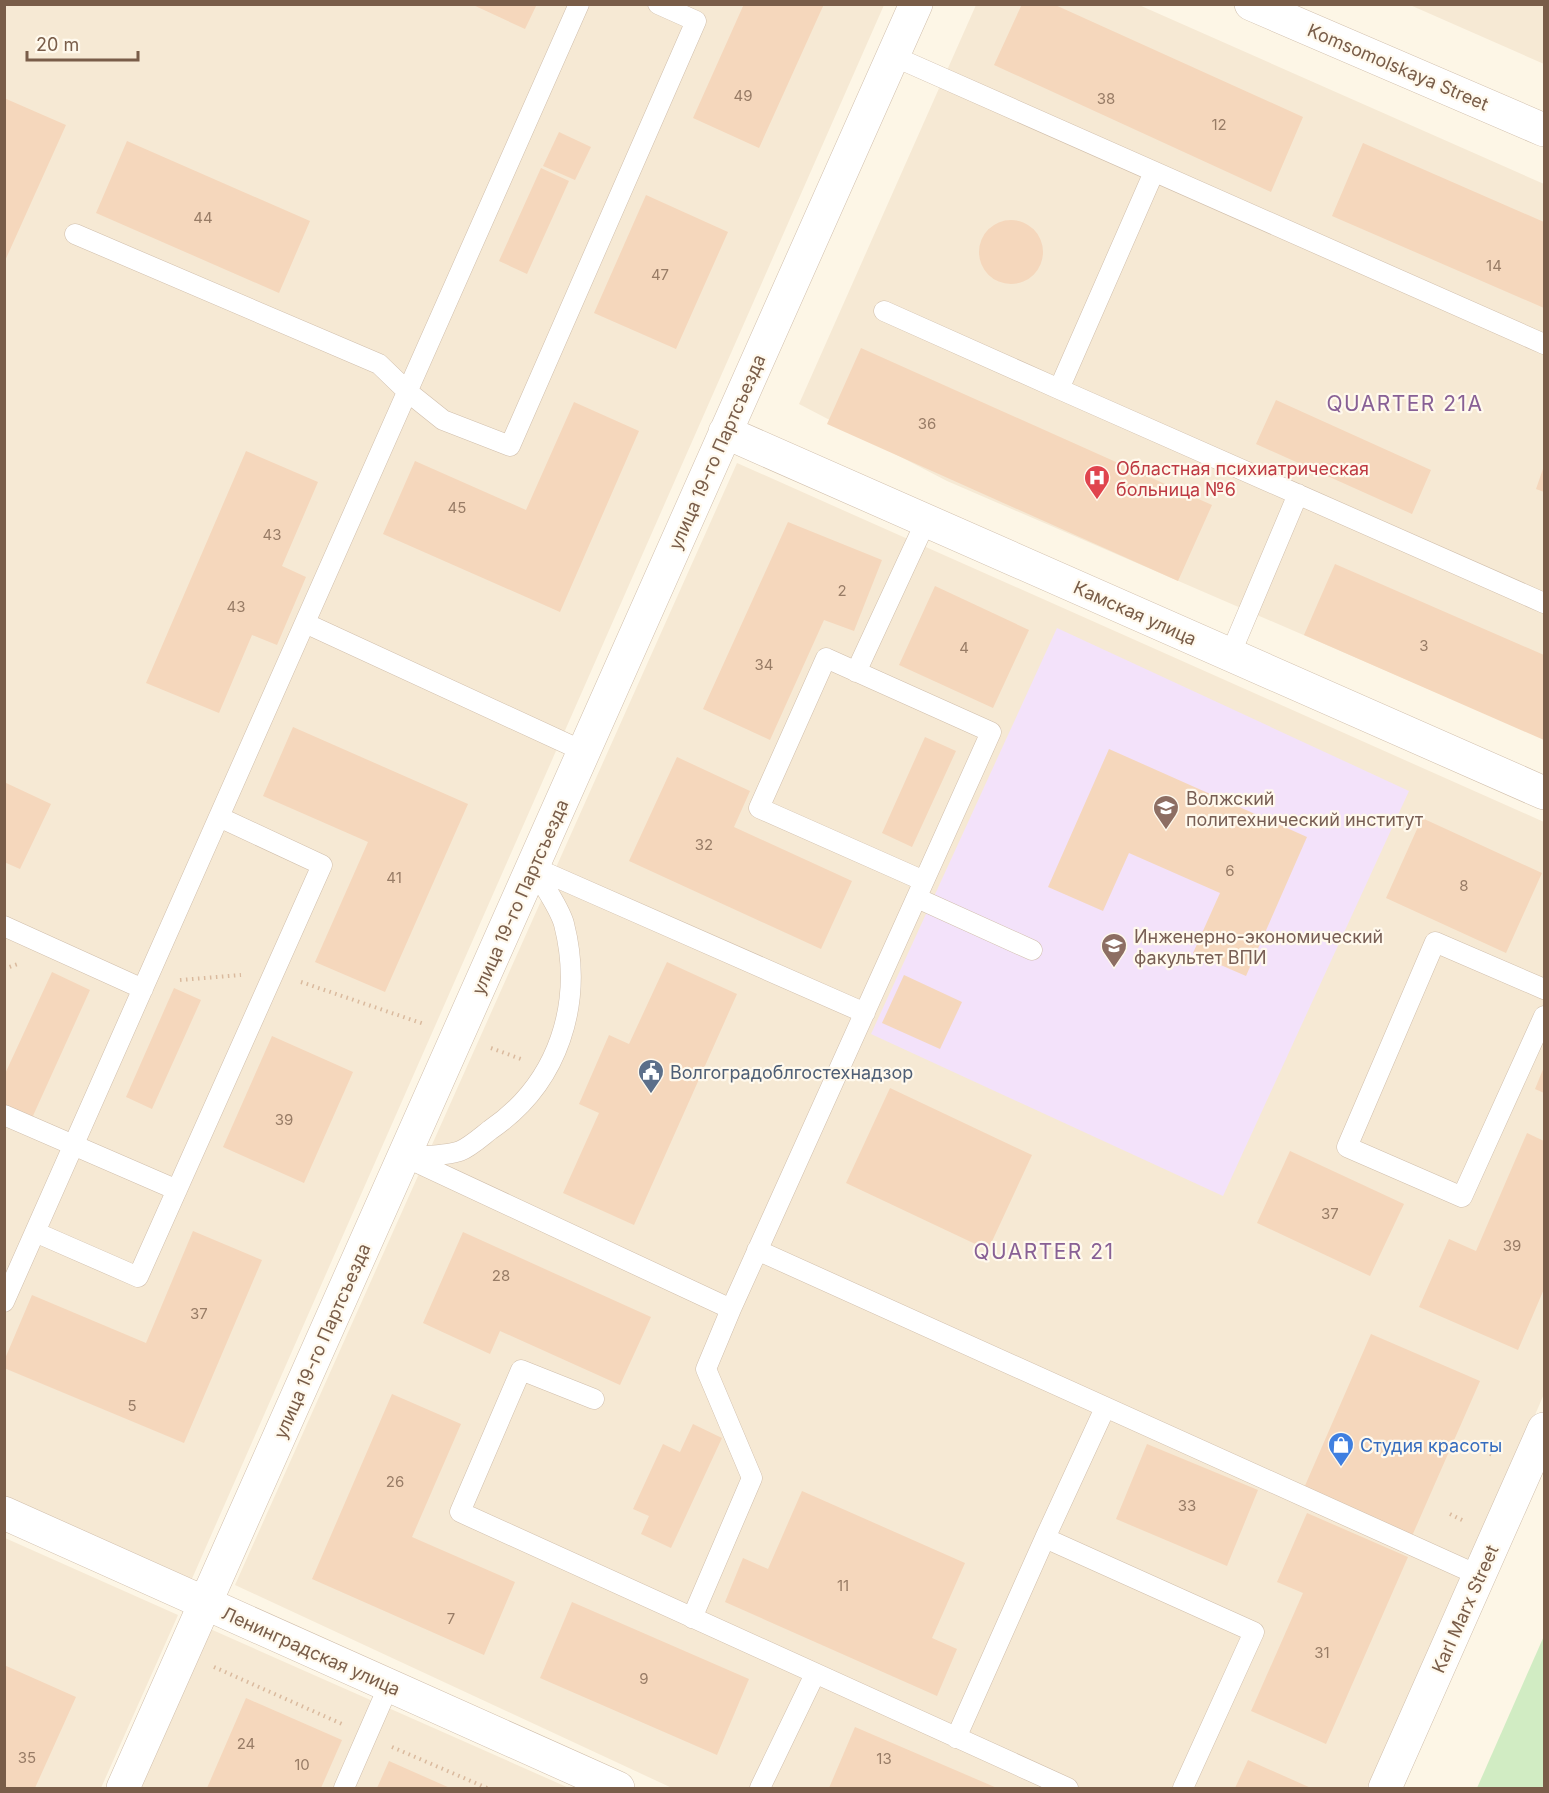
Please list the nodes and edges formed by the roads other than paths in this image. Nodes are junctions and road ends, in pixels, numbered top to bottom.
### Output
1 (579, 4) edge
2 (658, 4) edge
3 (916, 4) edge
4 (1251, 4) edge
5 (893, 56) junction
6 (1545, 130) edge
7 (1154, 172) junction
8 (75, 234) dead end
9 (884, 311) dead end
10 (1545, 344) edge
11 (1059, 389) junction
12 (408, 392) junction
13 (725, 432) junction
14 (1298, 494) junction
15 (926, 521) junction
16 (1545, 603) edge
17 (305, 623) junction
18 (1230, 655) junction
19 (856, 672) junction
20 (585, 752) junction
21 (1545, 793) edge
22 (219, 817) junction
23 (533, 867) junction
24 (921, 890) junction
25 (4, 926) edge
26 (1032, 950) dead end
27 (1542, 982) edge
28 (143, 988) junction
29 (865, 1013) junction
30 (1545, 1016) edge
31 (4, 1115) edge
32 (73, 1146) junction
33 (405, 1158) junction
34 (177, 1190) junction
35 (35, 1232) junction
36 (757, 1251) junction
37 (4, 1302) edge
38 (730, 1309) junction
39 (594, 1399) dead end
40 (1105, 1408) junction
41 (1545, 1429) edge
42 (4, 1513) edge
43 (1045, 1538) junction
44 (1479, 1576) junction
45 (204, 1604) junction
46 (692, 1618) junction
47 (815, 1674) junction
48 (389, 1685) junction
49 (956, 1738) junction
50 (123, 1788) edge
51 (344, 1788) edge
52 (618, 1788) edge
53 (760, 1788) edge
54 (1068, 1788) edge
55 (1184, 1788) edge
56 (1385, 1788) edge

1 - 12 lane
2 - 12 lane
3 - 5 street, улица 19-го Партсъезда
4 - 6 street, Komsomolskaya Street
5 - 7 lane
5 - 13 street, улица 19-го Партсъезда
7 - 10 lane
7 - 11 lane
8 - 12 lane
9 - 11 lane
11 - 14 lane
12 - 17 lane
13 - 15 street, Камская улица
13 - 20 street, улица 19-го Партсъезда
14 - 16 lane
14 - 18 lane
15 - 18 street, Камская улица
15 - 19 lane
17 - 20 lane
17 - 22 lane
18 - 21 street, Камская улица
19 - 24 lane
19 - 24 lane
20 - 23 street, улица 19-го Партсъезда
22 - 28 lane
22 - 34 lane
23 - 29 lane
23 - 33 street, улица 19-го Партсъезда
23 - 33 lane
24 - 26 lane
24 - 29 lane
25 - 28 lane
27 - 30 lane
28 - 32 lane
29 - 36 lane
31 - 32 lane
32 - 34 lane
32 - 35 lane
33 - 38 lane
33 - 45 street, улица 19-го Партсъезда
34 - 35 lane
35 - 37 lane
36 - 38 lane
36 - 40 lane
38 - 46 lane
39 - 46 lane
40 - 43 lane
40 - 44 lane
41 - 44 street, Karl Marx Street
42 - 45 street, Ленинградская улица
43 - 49 lane
43 - 55 lane
44 - 56 street, Karl Marx Street
45 - 48 street, Ленинградская улица
45 - 50 street, улица 19-го Партсъезда
46 - 47 lane
47 - 49 lane
47 - 53 lane
48 - 51 lane
48 - 52 street, Ленинградская улица
49 - 54 lane

